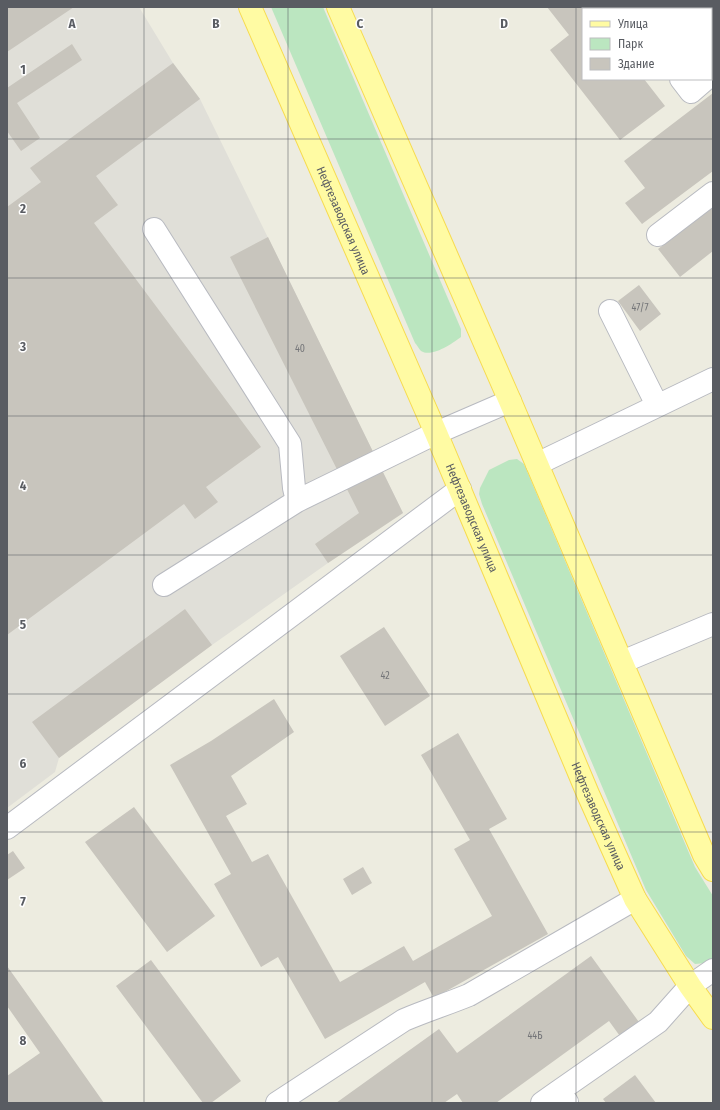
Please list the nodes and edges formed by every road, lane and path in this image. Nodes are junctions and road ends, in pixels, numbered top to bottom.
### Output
1 (250, 7) edge
2 (338, 7) edge
3 (682, 80) edge
4 (705, 80) edge
5 (713, 193) edge
6 (154, 230) dead end
7 (658, 235) dead end
8 (610, 311) dead end
9 (713, 378) edge
10 (510, 401) junction
11 (657, 405) junction
12 (434, 427) junction
13 (537, 464) junction
14 (460, 489) junction
15 (296, 495) junction
16 (164, 584) dead end
17 (713, 624) edge
18 (622, 662) junction
19 (7, 828) edge
20 (713, 870) edge
21 (635, 899) junction
22 (713, 970) edge
23 (690, 986) junction
24 (713, 1018) edge
25 (556, 1099) edge
26 (278, 1103) edge

1 - 12 main road, Нефтезаводская улица
2 - 10 main road
3 - 4 street
5 - 7 street
6 - 15 street
8 - 11 street
9 - 11 street
10 - 12 street
10 - 13 main road
11 - 13 street
12 - 14 main road, Нефтезаводская улица
12 - 15 street
13 - 18 main road
14 - 19 street
14 - 21 main road, Нефтезаводская улица
15 - 16 street
17 - 18 street
18 - 20 main road
21 - 23 main road, Нефтезаводская улица
21 - 26 street
22 - 23 street
23 - 24 main road, Нефтезаводская улица
23 - 25 street

